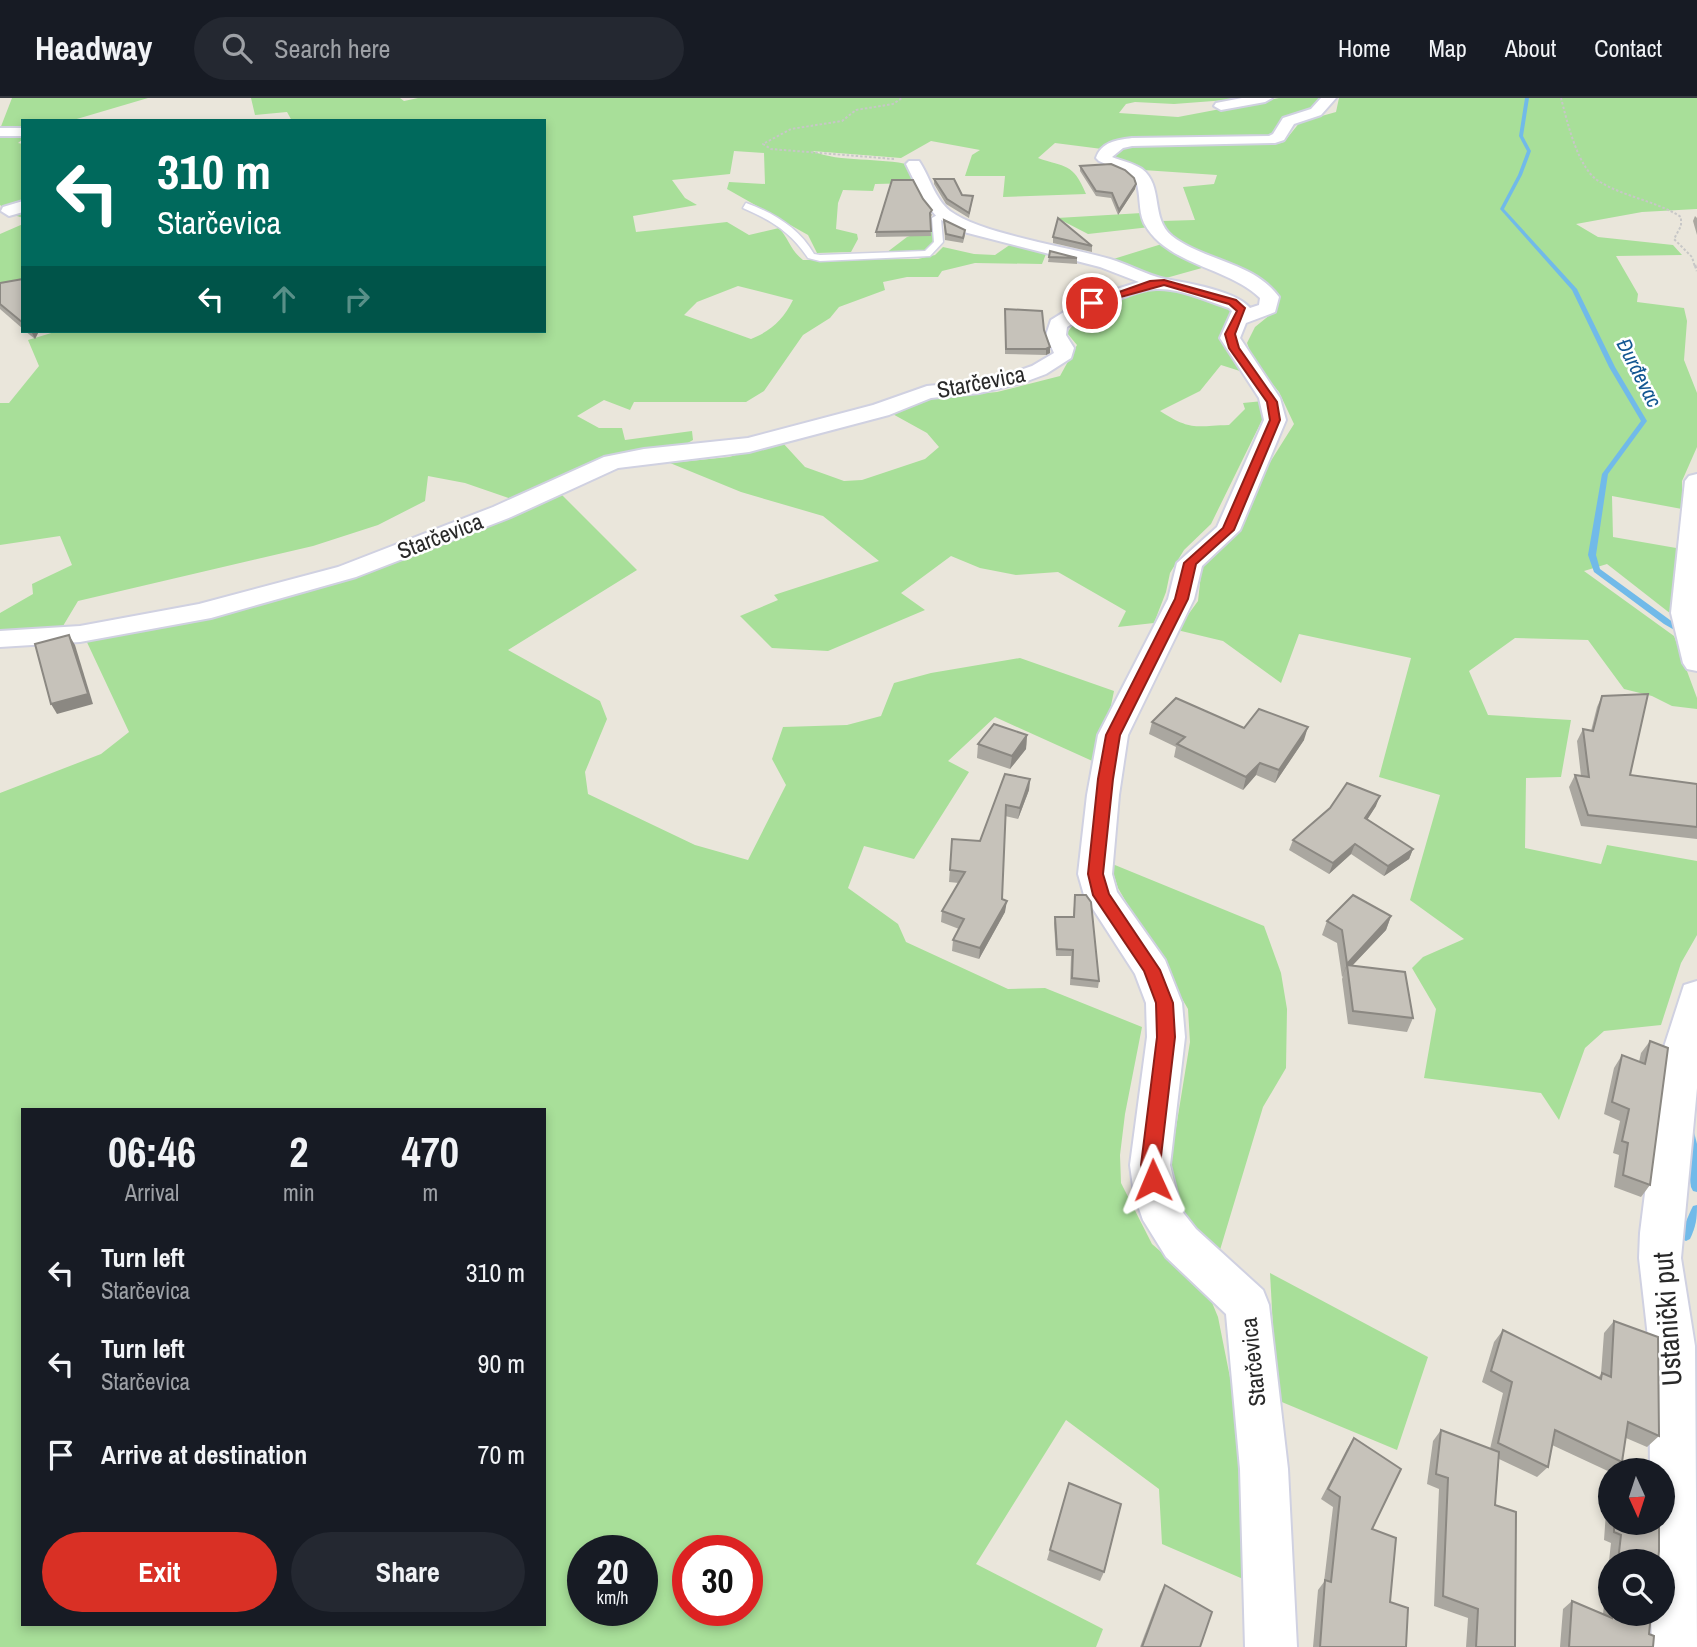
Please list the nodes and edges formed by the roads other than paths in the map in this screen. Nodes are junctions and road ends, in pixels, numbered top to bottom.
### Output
1 (1265, 98) edge
2 (1329, 98) edge
3 (1221, 106) dead end
4 (0, 132) edge
5 (21, 132) edge
6 (914, 163) road end
7 (746, 206) dead end
8 (944, 214) junction
9 (1159, 283) junction
10 (1239, 319) junction
11 (1697, 481) edge
12 (0, 639) edge
13 (1692, 646) edge
14 (1697, 995) edge
15 (1271, 1647) edge
16 (1678, 1647) edge

1 - 3 street
2 - 10 street
4 - 5 street
6 - 8 street
7 - 8 lane
8 - 9 street
9 - 10 street, Starčevica
9 - 12 street, Starčevica
10 - 15 street, Starčevica
11 - 13 street
14 - 16 street, Ustanički put

